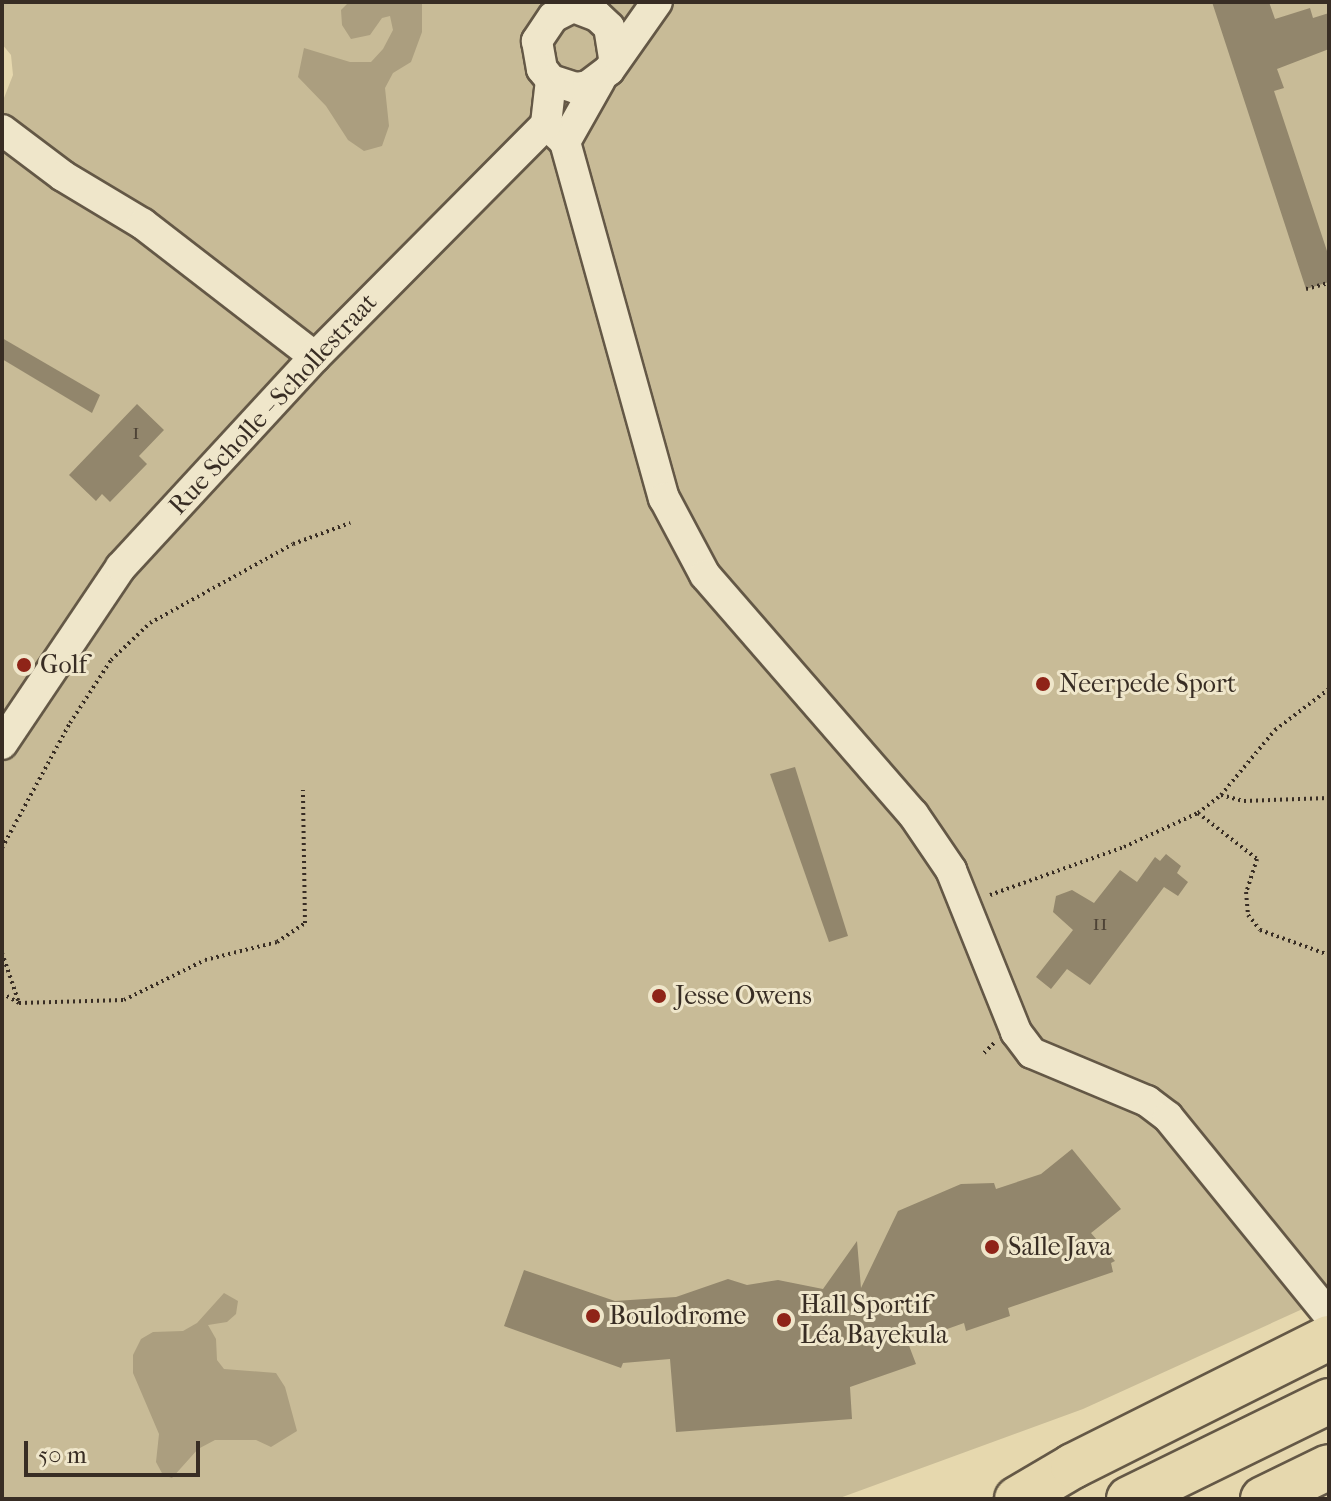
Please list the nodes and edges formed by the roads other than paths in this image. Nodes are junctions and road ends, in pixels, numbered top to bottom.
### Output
1 (657, 2) edge
2 (581, 5) edge
3 (607, 69) junction
4 (551, 80) junction
5 (2, 130) edge
6 (555, 133) junction
7 (315, 357) junction
8 (2, 744) edge
9 (1329, 1315) edge
10 (1329, 1338) edge
11 (1310, 1410) edge
12 (1329, 1467) edge
13 (1017, 1499) edge
14 (1129, 1499) edge
15 (1263, 1499) edge

1 - 3 street, Rue Scholle - Schollestraat
2 - 3 street
2 - 4 street
3 - 4 street
3 - 6 street, Rue Scholle - Schollestraat
4 - 6 street
5 - 7 street
6 - 7 street, Rue Scholle - Schollestraat
6 - 9 street
7 - 8 street, Rue Scholle - Schollestraat
10 - 13 highway
11 - 14 highway
12 - 15 highway

